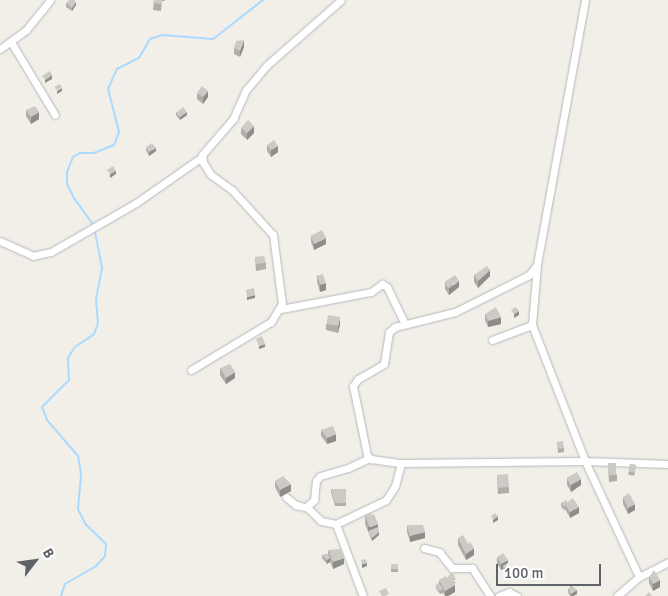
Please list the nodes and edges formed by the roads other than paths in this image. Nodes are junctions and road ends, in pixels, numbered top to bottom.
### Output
1 (50, 0) edge
2 (341, 0) edge
3 (584, 0) edge
4 (11, 42) junction
5 (0, 49) edge
6 (55, 115) dead end
7 (202, 157) junction
8 (0, 241) edge
9 (537, 265) junction
10 (281, 309) junction
11 (405, 324) junction
12 (532, 325) junction
13 (492, 340) dead end
14 (191, 370) dead end
15 (369, 458) junction
16 (585, 460) junction
17 (401, 463) junction
18 (668, 464) edge
19 (286, 497) dead end
20 (306, 507) junction
21 (336, 524) junction
22 (424, 548) dead end
23 (668, 562) edge
24 (638, 577) junction
25 (489, 595) edge
26 (621, 595) edge
27 (363, 596) edge
28 (499, 596) edge
29 (517, 596) edge

1 - 4 street
2 - 7 street
3 - 9 street
4 - 5 street
4 - 6 street
7 - 8 street
7 - 10 street
9 - 11 street
9 - 12 street
10 - 11 street
10 - 14 street
11 - 15 street
12 - 13 street
12 - 16 street
15 - 17 street
15 - 20 street
16 - 17 street
16 - 18 street
16 - 24 street
17 - 21 street
19 - 20 street
20 - 21 street
21 - 27 street
22 - 25 street
23 - 24 street
24 - 26 street
28 - 29 street

